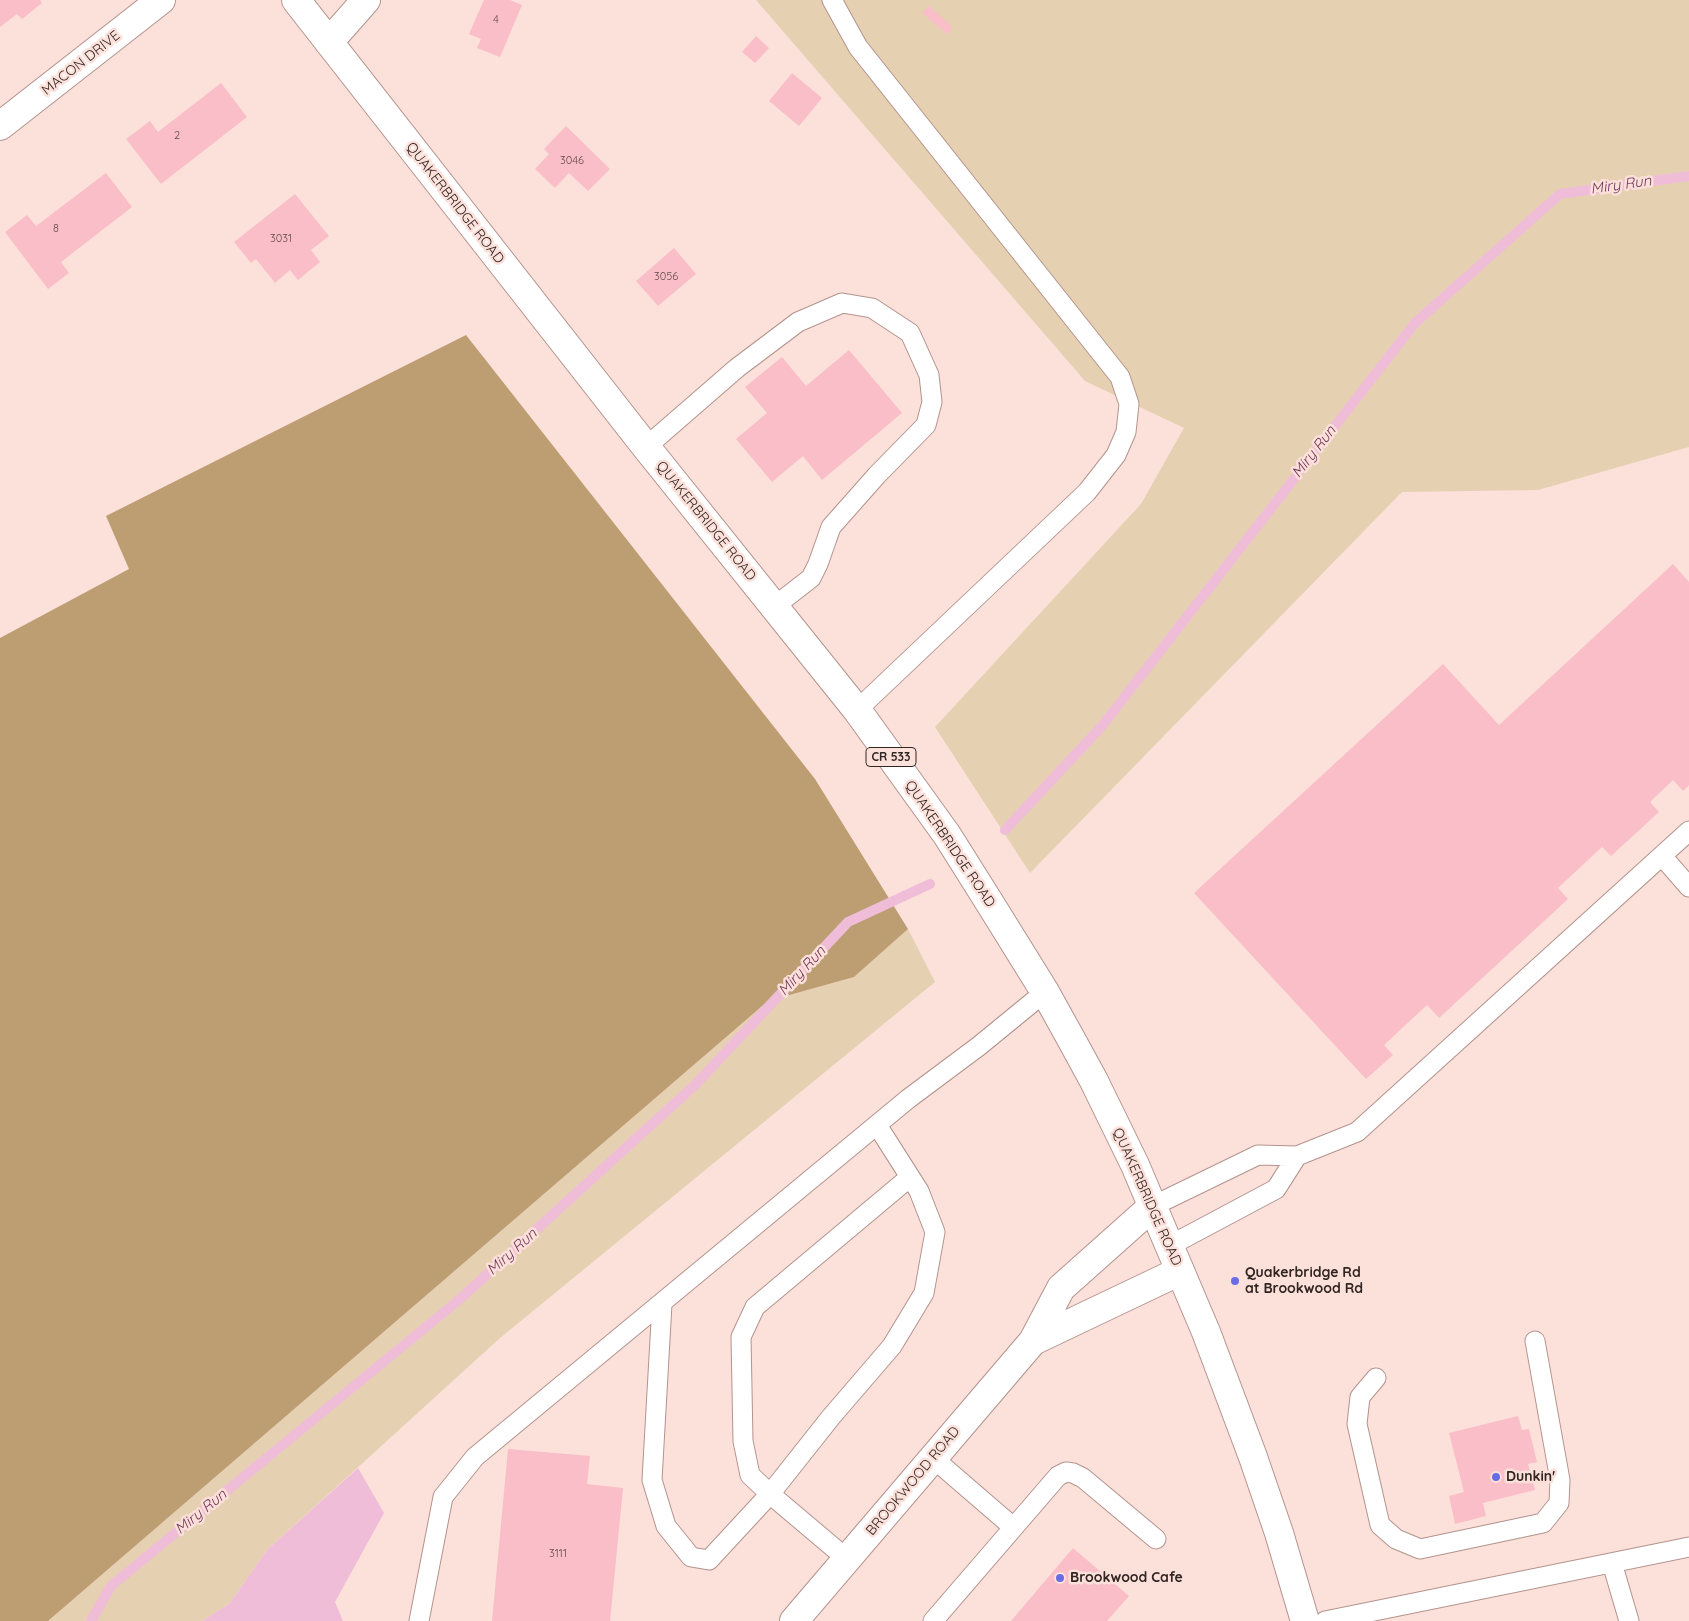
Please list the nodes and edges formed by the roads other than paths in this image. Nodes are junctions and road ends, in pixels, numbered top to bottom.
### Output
1 (161, 0) edge
2 (296, 0) edge
3 (366, 0) edge
4 (832, 0) edge
5 (329, 42) junction
6 (0, 126) edge
7 (646, 447) junction
8 (774, 606) junction
9 (857, 710) junction
10 (1689, 831) edge
11 (1662, 856) junction
12 (1689, 887) edge
13 (1045, 992) junction
14 (877, 1125) junction
15 (1297, 1156) junction
16 (910, 1177) junction
17 (1152, 1206) junction
18 (1169, 1246) junction
19 (1180, 1271) junction
20 (662, 1304) junction
21 (1033, 1341) junction
22 (1535, 1341) dead end
23 (1376, 1378) dead end
24 (933, 1458) junction
25 (770, 1494) junction
26 (1013, 1527) junction
27 (1156, 1539) dead end
28 (1689, 1547) edge
29 (847, 1559) junction
30 (1612, 1562) junction
31 (419, 1621) edge
32 (794, 1621) edge
33 (933, 1621) edge
34 (1305, 1621) edge
35 (1325, 1621) edge
36 (1629, 1621) edge

1 - 6 main road, MACON DRIVE
2 - 5 main road, QUAKERBRIDGE ROAD / CR 533
3 - 5 main road
4 - 9 lane
5 - 7 main road, QUAKERBRIDGE ROAD / CR 533
7 - 8 main road, QUAKERBRIDGE ROAD / CR 533
7 - 8 lane
8 - 9 main road, QUAKERBRIDGE ROAD / CR 533
9 - 13 main road, QUAKERBRIDGE ROAD / CR 533
10 - 11 lane
11 - 12 lane
11 - 15 lane
13 - 14 lane
13 - 17 main road, QUAKERBRIDGE ROAD / CR 533
14 - 16 lane
14 - 20 lane
15 - 17 lane
15 - 18 lane
16 - 25 lane
16 - 25 lane
17 - 18 main road, QUAKERBRIDGE ROAD / CR 533
17 - 21 main road, BROOKWOOD ROAD
18 - 19 main road, QUAKERBRIDGE ROAD / CR 533
19 - 21 main road, BROOKWOOD ROAD
19 - 34 main road, QUAKERBRIDGE ROAD / CR 533
20 - 25 lane
20 - 31 lane
21 - 24 main road, BROOKWOOD ROAD
22 - 23 lane
24 - 26 lane
24 - 29 main road, BROOKWOOD ROAD
25 - 29 lane
26 - 27 lane
26 - 33 lane
28 - 30 lane
29 - 32 main road, BROOKWOOD ROAD
30 - 35 lane
30 - 36 lane

